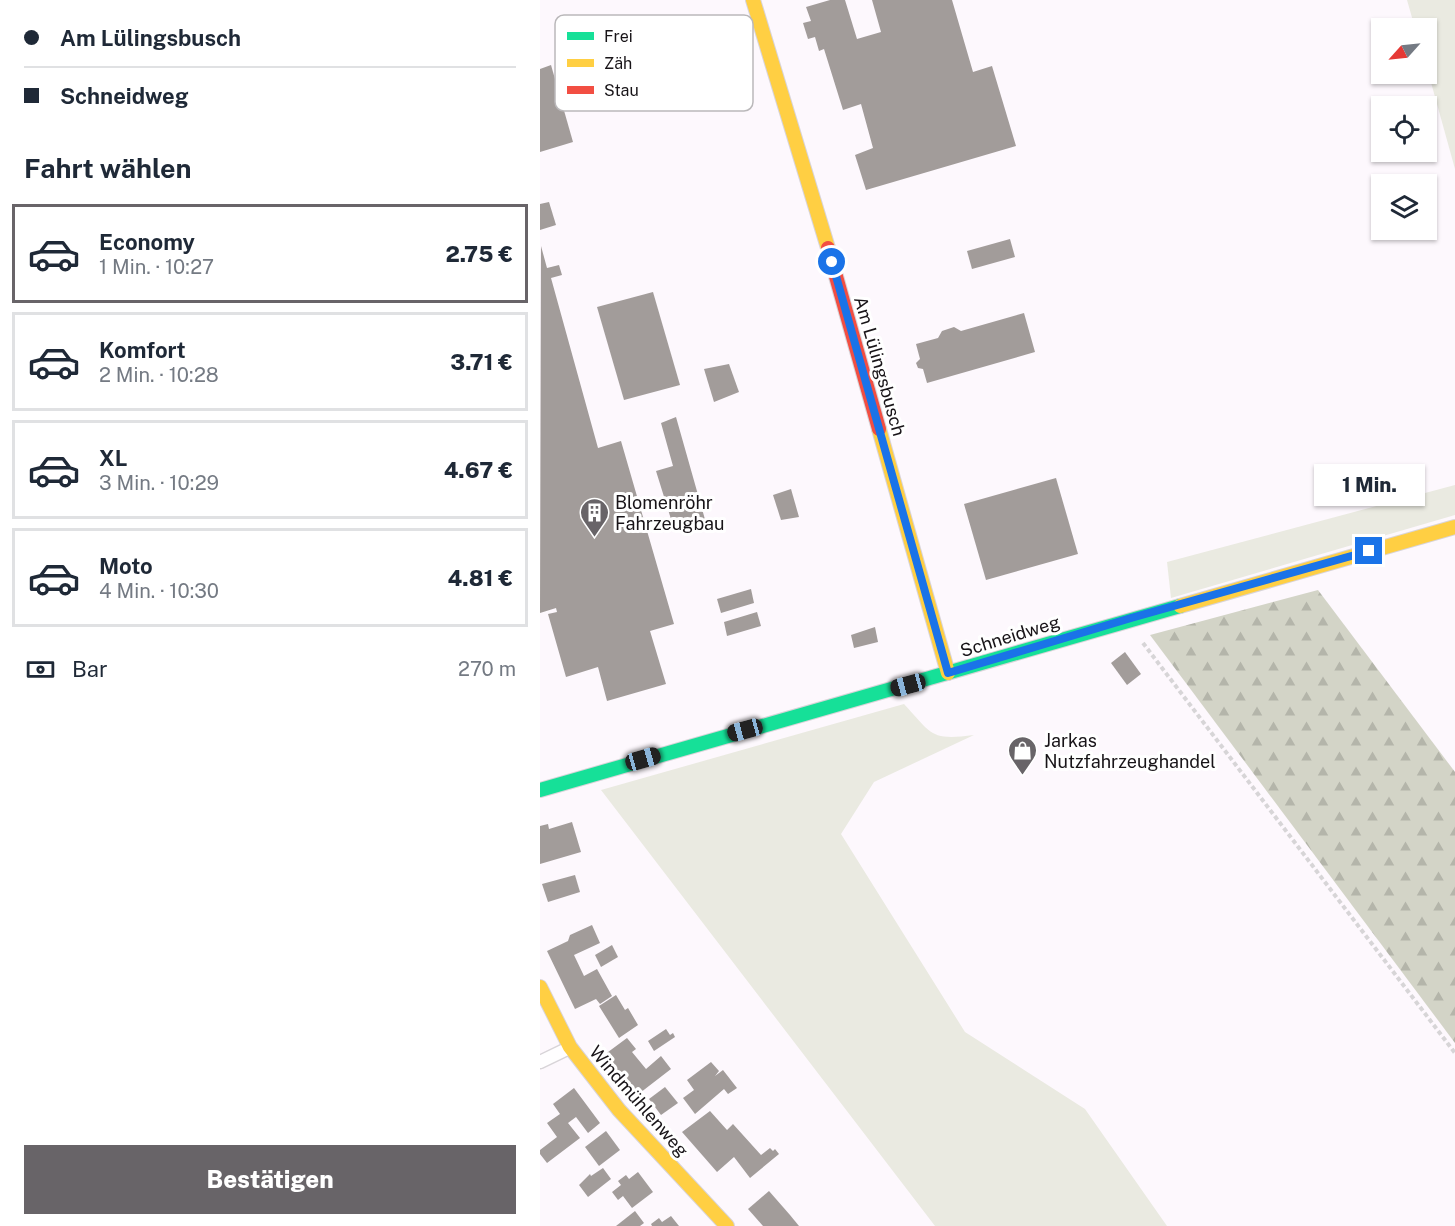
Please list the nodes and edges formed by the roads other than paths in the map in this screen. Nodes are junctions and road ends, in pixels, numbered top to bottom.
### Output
1 (753, 0) edge
2 (1455, 527) edge
3 (948, 673) junction
4 (540, 790) edge
5 (540, 987) edge
6 (570, 1047) junction
7 (540, 1062) edge
8 (727, 1226) edge

1 - 3 street, Am Lülingsbusch
2 - 3 street, Schneidweg
3 - 4 street, Schneidweg
5 - 6 street, Windmühlenweg
6 - 7 lane
6 - 8 street, Windmühlenweg

